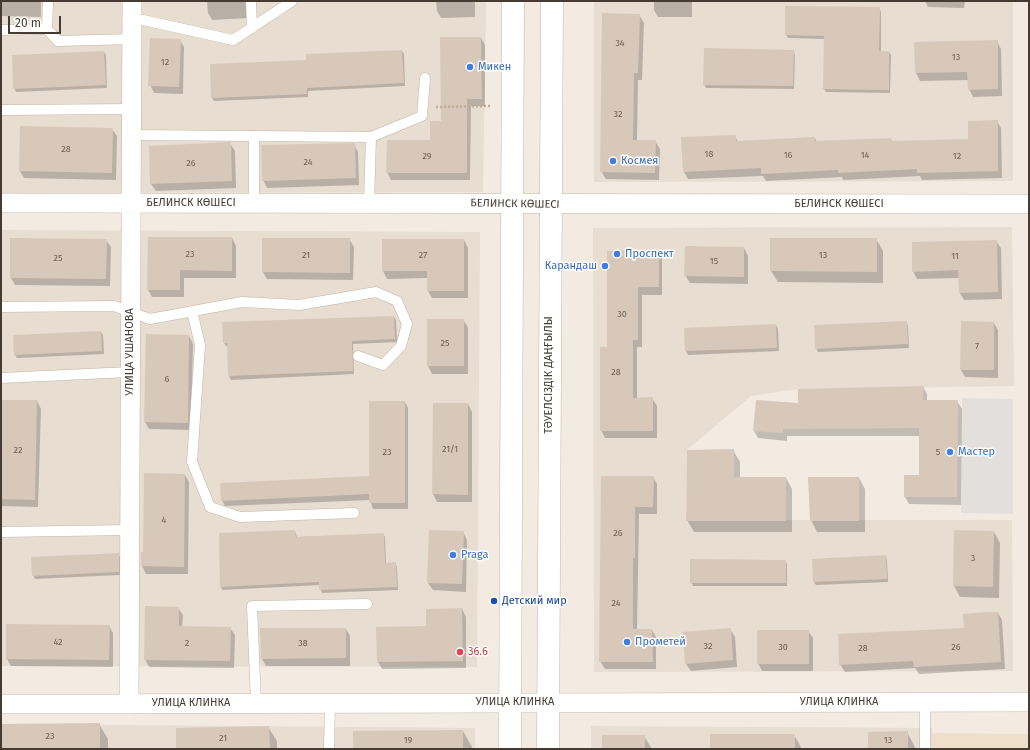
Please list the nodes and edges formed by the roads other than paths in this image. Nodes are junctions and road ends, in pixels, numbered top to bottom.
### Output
1 (48, 1) edge
2 (132, 1) edge
3 (251, 1) edge
4 (292, 1) edge
5 (512, 1) edge
6 (552, 1) edge
7 (252, 28) junction
8 (47, 29) junction
9 (1, 30) edge
10 (132, 30) junction
11 (425, 78) dead end
12 (131, 109) junction
13 (1, 110) edge
14 (131, 135) junction
15 (254, 136) junction
16 (371, 137) junction
17 (1, 203) edge
18 (131, 203) junction
19 (254, 203) junction
20 (369, 203) junction
21 (512, 204) junction
22 (1029, 204) edge
23 (550, 205) junction
24 (1, 307) edge
25 (192, 311) junction
26 (130, 312) junction
27 (358, 356) dead end
28 (130, 372) junction
29 (1, 378) edge
30 (354, 514) dead end
31 (130, 530) junction
32 (1, 532) edge
33 (367, 604) dead end
34 (510, 702) junction
35 (925, 702) junction
36 (1029, 702) edge
37 (256, 703) junction
38 (330, 703) junction
39 (547, 703) junction
40 (1, 704) edge
41 (129, 704) junction
42 (329, 749) edge
43 (510, 749) edge
44 (548, 749) edge
45 (925, 749) edge

1 - 8 lane
2 - 10 street, УЛИЦА УШАНОВА
3 - 7 lane
4 - 7 lane
5 - 21 street
6 - 23 street, ТӘУЕЛСІЗДІК ДАҢҒЫЛЫ
7 - 10 lane
8 - 9 lane
8 - 10 lane
10 - 12 street, УЛИЦА УШАНОВА
11 - 16 lane
12 - 13 lane
12 - 14 street, УЛИЦА УШАНОВА
14 - 15 lane
14 - 18 street, УЛИЦА УШАНОВА
15 - 16 lane
15 - 19 lane
16 - 20 lane
17 - 18 street, БЕЛИНСК КӨШЕСІ
18 - 19 street, БЕЛИНСК КӨШЕСІ
18 - 26 street, УЛИЦА УШАНОВА
19 - 20 street, БЕЛИНСК КӨШЕСІ
20 - 21 street, БЕЛИНСК КӨШЕСІ
21 - 23 street, БЕЛИНСК КӨШЕСІ
21 - 34 street
22 - 23 street, БЕЛИНСК КӨШЕСІ
23 - 39 street, ТӘУЕЛСІЗДІК ДАҢҒЫЛЫ
24 - 26 lane
25 - 26 lane
25 - 27 lane
25 - 30 lane
26 - 28 street, УЛИЦА УШАНОВА
28 - 29 lane
28 - 31 street, УЛИЦА УШАНОВА
31 - 32 lane
31 - 41 street, УЛИЦА УШАНОВА
33 - 37 lane
34 - 38 street, УЛИЦА КЛИНКА
34 - 39 street, УЛИЦА КЛИНКА
34 - 43 street
35 - 36 street, УЛИЦА КЛИНКА
35 - 39 street, УЛИЦА КЛИНКА
35 - 45 lane
37 - 38 street, УЛИЦА КЛИНКА
37 - 41 street, УЛИЦА КЛИНКА
38 - 42 lane
39 - 44 street, ТӘУЕЛСІЗДІК ДАҢҒЫЛЫ
40 - 41 street, УЛИЦА КЛИНКА

